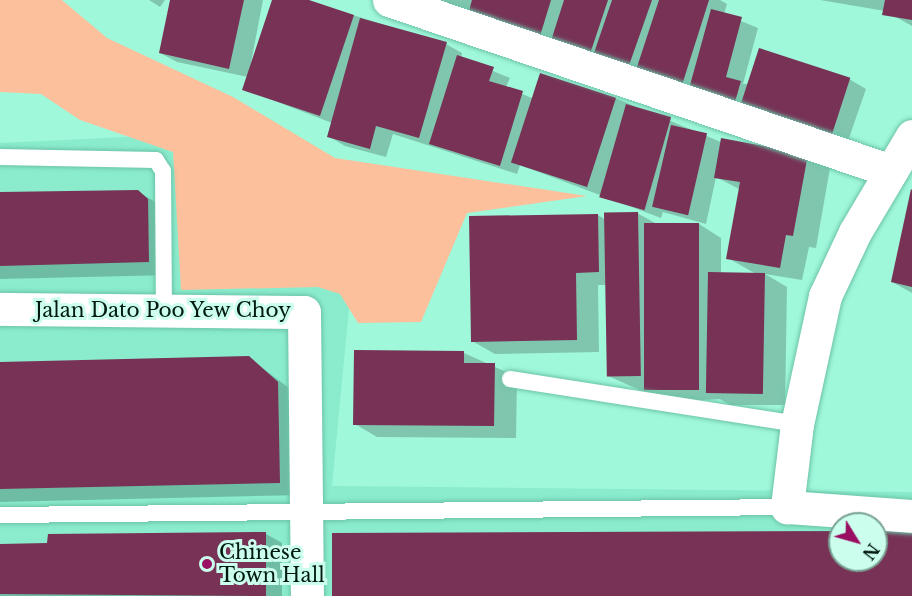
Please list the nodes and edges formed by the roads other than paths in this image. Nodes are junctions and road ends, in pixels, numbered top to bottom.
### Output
1 (389, 0) edge
2 (912, 136) edge
3 (0, 157) edge
4 (891, 171) junction
5 (0, 309) edge
6 (164, 309) junction
7 (510, 379) dead end
8 (797, 424) junction
9 (787, 507) junction
10 (309, 514) junction
11 (0, 515) edge
12 (912, 516) edge
13 (307, 596) edge

1 - 4 street
2 - 4 street
3 - 6 lane
4 - 8 street
5 - 6 street, Jalan Dato Poo Yew Choy
6 - 10 street, Jalan Dato Poo Yew Choy
7 - 8 lane
8 - 9 street
9 - 10 lane
9 - 12 street
10 - 11 lane
10 - 13 street

